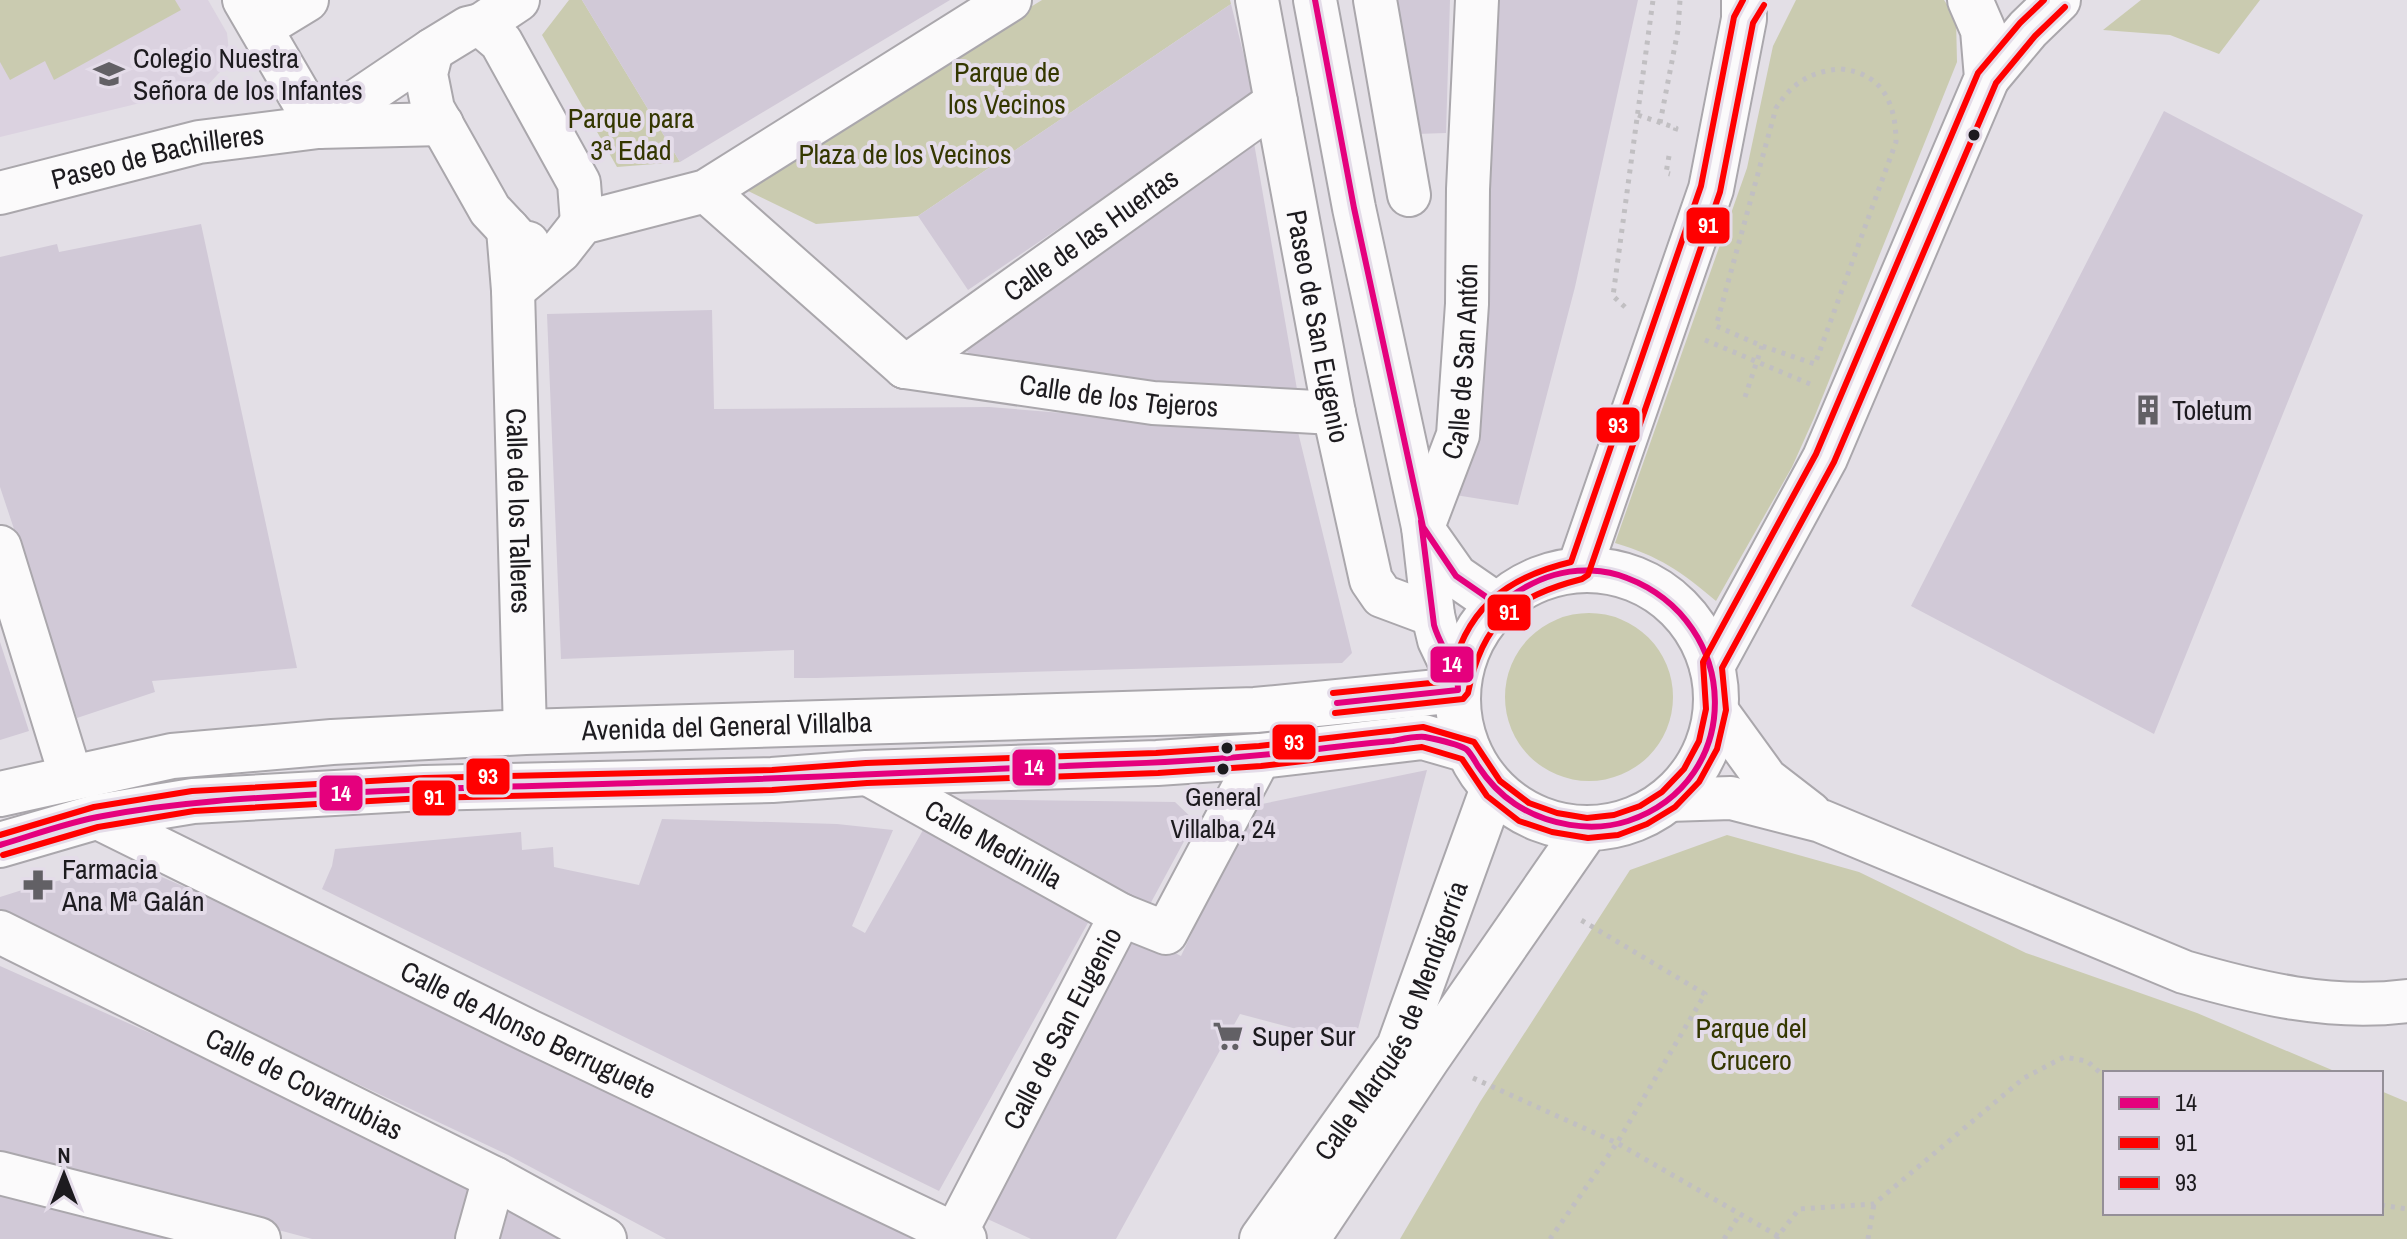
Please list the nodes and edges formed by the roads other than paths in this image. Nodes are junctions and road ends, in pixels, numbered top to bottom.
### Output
1 (307, 0) edge
2 (518, 0) edge
3 (1010, 0) edge
4 (1257, 0) edge
5 (1315, 0) edge
6 (1375, 0) edge
7 (1477, 0) edge
8 (1970, 0) edge
9 (2058, 0) edge
10 (1748, 6) edge
11 (252, 14) edge
12 (477, 18) edge
13 (432, 50) junction
14 (1987, 78) junction
15 (1276, 102) junction
16 (442, 124) junction
17 (318, 127) junction
18 (1468, 189) junction
19 (706, 191) junction
20 (0, 193) edge
21 (1409, 195) junction
22 (1354, 208) junction
23 (574, 219) junction
24 (508, 229) junction
25 (513, 290) junction
26 (905, 367) junction
27 (1334, 413) junction
28 (1423, 527) junction
29 (0, 547) edge
30 (1579, 570) junction
31 (1498, 605) junction
32 (1433, 615) junction
33 (1712, 666) junction
34 (1458, 686) junction
35 (1716, 710) junction
36 (525, 732) junction
37 (1468, 750) junction
38 (1260, 756) junction
39 (866, 773) junction
40 (71, 777) junction
41 (1493, 788) junction
42 (0, 794) edge
43 (1668, 800) junction
44 (96, 817) junction
45 (1821, 821) junction
46 (1587, 828) junction
47 (0, 845) edge
48 (1121, 915) junction
49 (0, 932) edge
50 (2407, 1001) edge
51 (0, 1173) edge
52 (494, 1178) junction
53 (960, 1236) edge
54 (259, 1239) edge
55 (477, 1239) edge
56 (605, 1239) edge
57 (1262, 1239) edge
58 (1307, 1239) edge

1 - 11 street
2 - 12 street
3 - 19 street
4 - 15 street, Paseo de San Eugenio
5 - 22 street, Paseo de San Eugenio
6 - 21 street
7 - 18 street, Calle de San Antón
8 - 14 main road
9 - 14 main road
10 - 30 main road
11 - 17 street
12 - 13 street
12 - 23 street
13 - 16 street
13 - 17 street, Paseo de Bachilleres
14 - 33 main road
15 - 26 street, Calle de las Huertas
15 - 27 street, Paseo de San Eugenio
16 - 17 street, Paseo de Bachilleres
16 - 24 street
17 - 20 street, Paseo de Bachilleres
18 - 21 street
18 - 28 street, Calle de San Antón
19 - 23 street
19 - 26 street
21 - 22 street
22 - 28 street, Paseo de San Eugenio
23 - 24 street
23 - 25 street
24 - 25 street, Calle de los Talleres
25 - 36 street, Calle de los Talleres
26 - 27 street, Calle de los Tejeros
27 - 32 street, Paseo de San Eugenio
28 - 31 street, Paseo de San Eugenio
28 - 32 street, Paseo de San Eugenio
29 - 40 street
30 - 31 main road
30 - 33 main road
31 - 34 main road
32 - 34 street, Paseo de San Eugenio
33 - 35 main road
34 - 36 main road, Avenida del General Villalba
34 - 37 main road
35 - 43 main road
35 - 45 street
36 - 40 main road, Avenida del General Villalba
37 - 38 main road, Avenida del General Villalba
37 - 41 main road
38 - 39 main road, Avenida del General Villalba
38 - 48 street, Calle de San Eugenio
39 - 44 main road, Avenida del General Villalba
39 - 48 street, Calle Medinilla
40 - 42 main road, Avenida del General Villalba
41 - 46 main road
41 - 57 main road, Calle Marqués de Mendigorría
43 - 45 street
43 - 46 main road
44 - 47 main road, Avenida del General Villalba
44 - 53 street, Calle de Alonso Berruguete
45 - 50 street
46 - 58 main road, Calle Marqués de Mendigorría
48 - 53 street, Calle de San Eugenio
49 - 52 street, Calle de Covarrubias
51 - 54 street
52 - 55 street
52 - 56 street, Calle de Covarrubias

